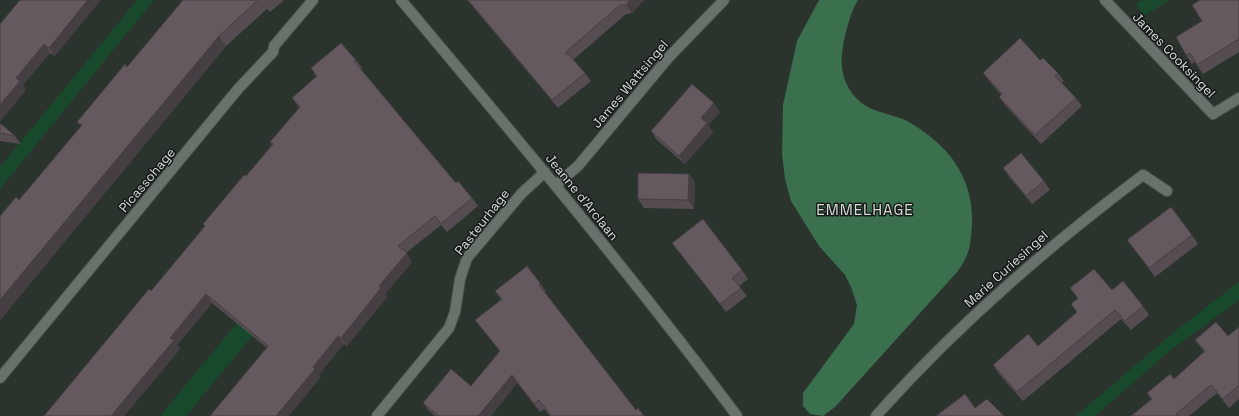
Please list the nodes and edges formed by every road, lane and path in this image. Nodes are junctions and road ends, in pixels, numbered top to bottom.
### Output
1 (313, 0) edge
2 (401, 0) edge
3 (724, 0) edge
4 (1105, 0) edge
5 (1239, 98) edge
6 (545, 172) junction
7 (556, 185) junction
8 (1167, 191) dead end
9 (0, 378) edge
10 (377, 416) edge
11 (736, 416) edge
12 (876, 416) edge

1 - 9 street, Picassohage
2 - 6 street, Jeanne d'Arclaan
3 - 7 street, James Wattsingel
4 - 5 street, James Cooksingel
6 - 7 street, Jeanne d'Arclaan
6 - 10 street, Pasteurhage
7 - 11 street, Jeanne d'Arclaan
8 - 12 street, Marie Curiesingel

